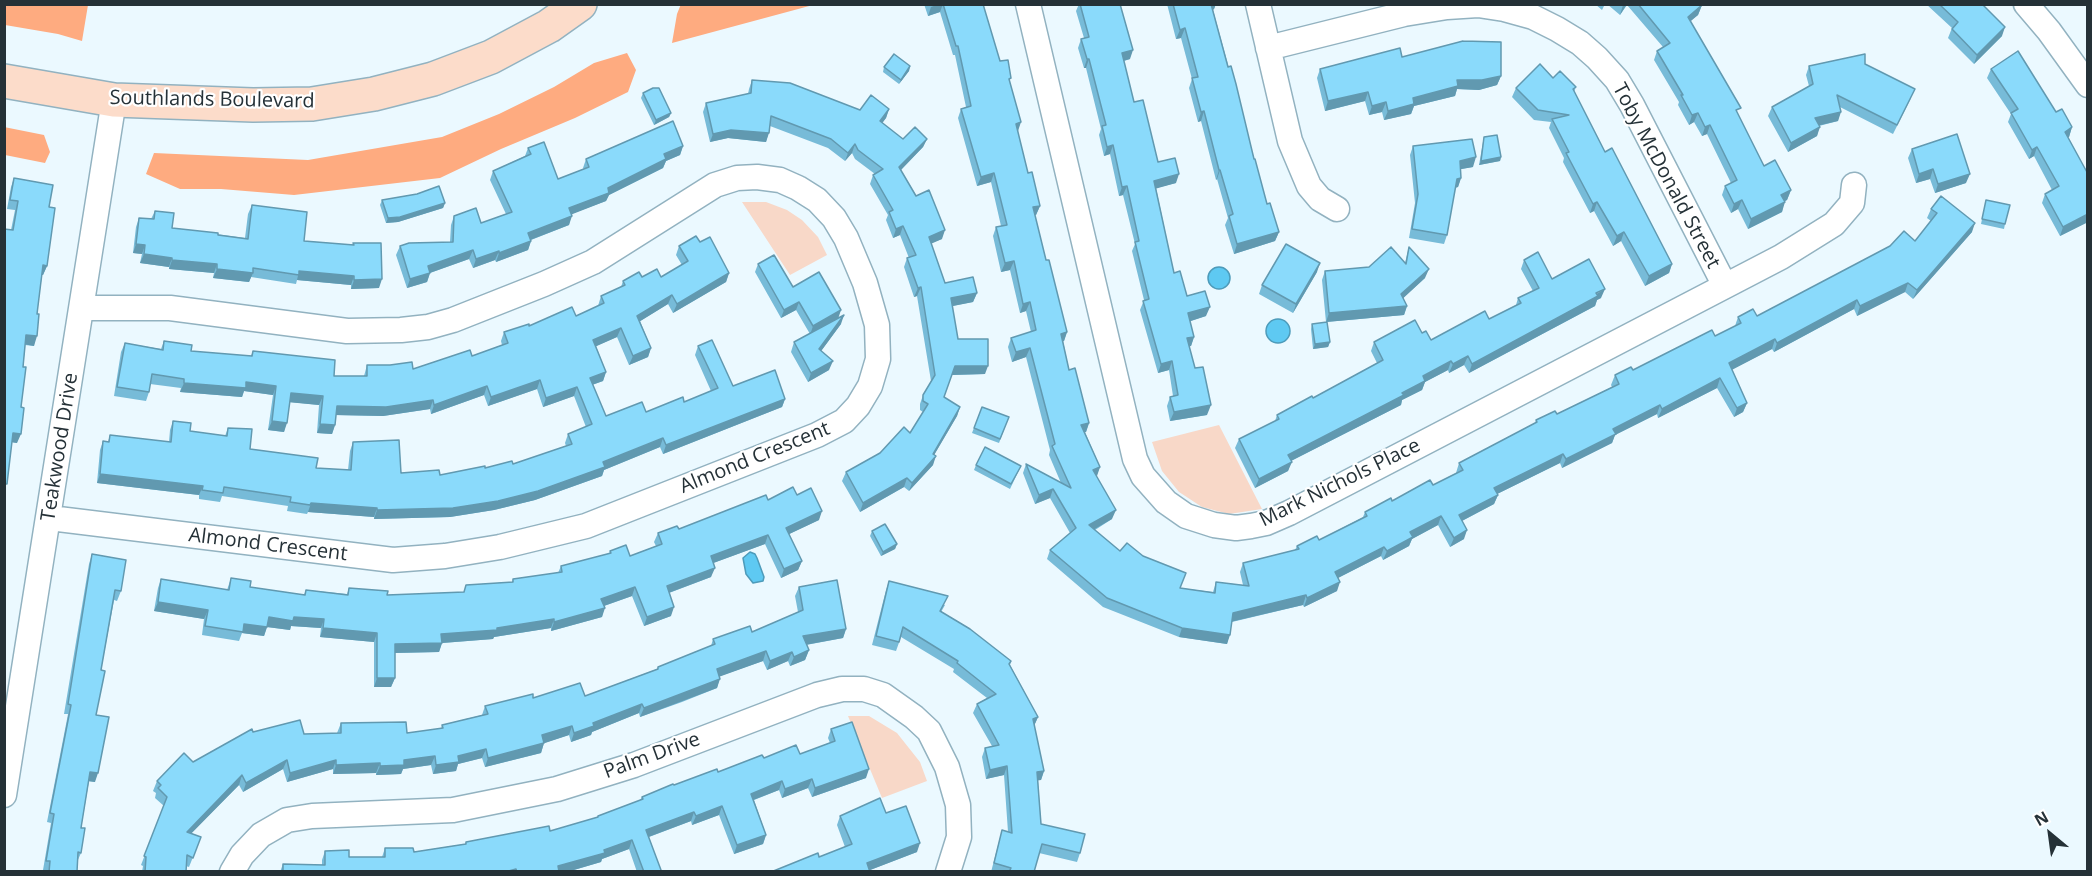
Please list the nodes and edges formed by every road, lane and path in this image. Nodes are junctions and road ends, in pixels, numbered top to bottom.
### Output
1 (580, 4) edge
2 (1028, 4) edge
3 (1258, 4) edge
4 (2026, 4) edge
5 (1268, 48) junction
6 (4, 81) edge
7 (2088, 85) edge
8 (114, 100) junction
9 (1854, 185) dead end
10 (1336, 209) dead end
11 (1725, 285) junction
12 (82, 308) junction
13 (50, 518) junction
14 (4, 795) edge
15 (232, 872) edge
16 (948, 872) edge

1 - 8 main road, Southlands Boulevard
2 - 11 street, Mark Nichols Place
3 - 5 street
4 - 7 street
5 - 10 street
5 - 11 street, Toby McDonald Street
6 - 8 main road, Southlands Boulevard
8 - 12 street, Teakwood Drive
9 - 11 street, Mark Nichols Place
12 - 13 street, Teakwood Drive
12 - 13 street, Almond Crescent
13 - 14 street, Teakwood Drive
15 - 16 street, Palm Drive

